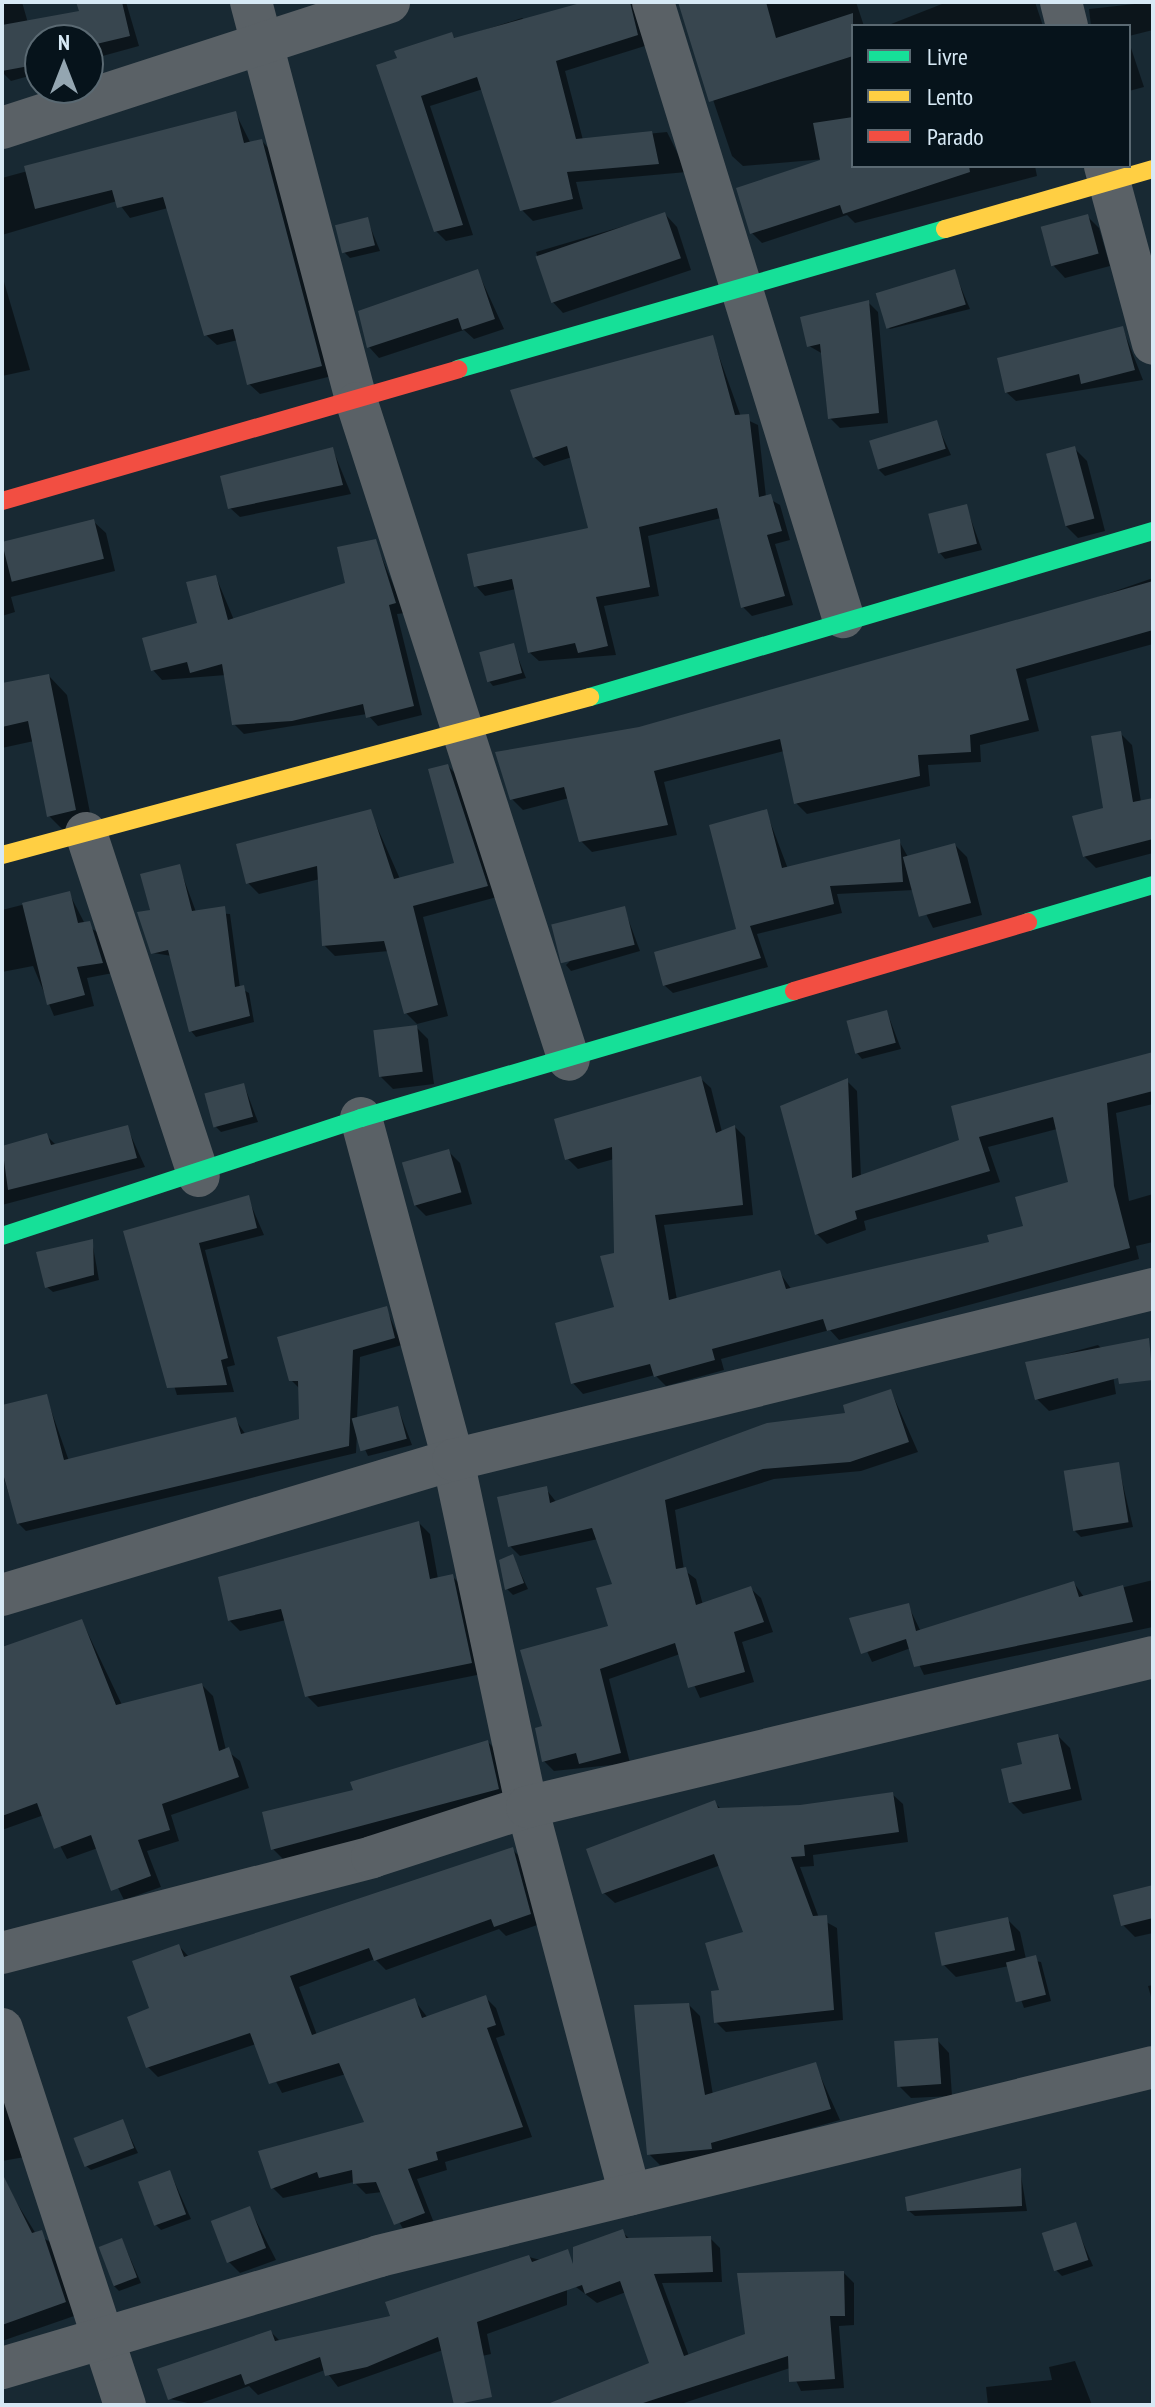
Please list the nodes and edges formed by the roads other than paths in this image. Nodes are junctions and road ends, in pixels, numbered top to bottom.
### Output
1 (389, 2) edge
2 (653, 2) edge
3 (1061, 2) edge
4 (256, 21) edge
5 (1066, 24) edge
6 (2, 128) edge
7 (1153, 169) edge
8 (1108, 174) edge
9 (742, 286) junction
10 (1153, 344) edge
11 (357, 403) junction
12 (2, 501) edge
13 (1153, 531) edge
14 (843, 617) junction
15 (460, 735) junction
16 (86, 833) junction
17 (2, 855) edge
18 (1153, 885) edge
19 (569, 1060) junction
20 (361, 1118) junction
21 (199, 1176) junction
22 (2, 1236) edge
23 (1153, 1289) edge
24 (453, 1460) junction
25 (2, 1595) edge
26 (1153, 1657) edge
27 (527, 1807) junction
28 (2, 1953) edge
29 (2, 2029) edge
30 (1153, 2067) edge
31 (630, 2195) junction
32 (100, 2335) junction
33 (2, 2368) edge
34 (125, 2405) edge

1 - 4 street
2 - 9 street
3 - 5 street
4 - 6 street
4 - 11 street
7 - 8 street
8 - 9 street
8 - 10 street
9 - 11 street
9 - 14 street
11 - 12 street
11 - 15 street
13 - 14 street
14 - 15 street
15 - 16 street
15 - 19 street
16 - 17 street
16 - 21 street
18 - 19 street
19 - 20 street
20 - 21 street
20 - 24 street
21 - 22 street
23 - 24 street
24 - 25 street
24 - 27 street
26 - 27 street
27 - 28 street
27 - 31 street
29 - 32 street
30 - 31 street
31 - 32 street
32 - 33 street
32 - 34 street

